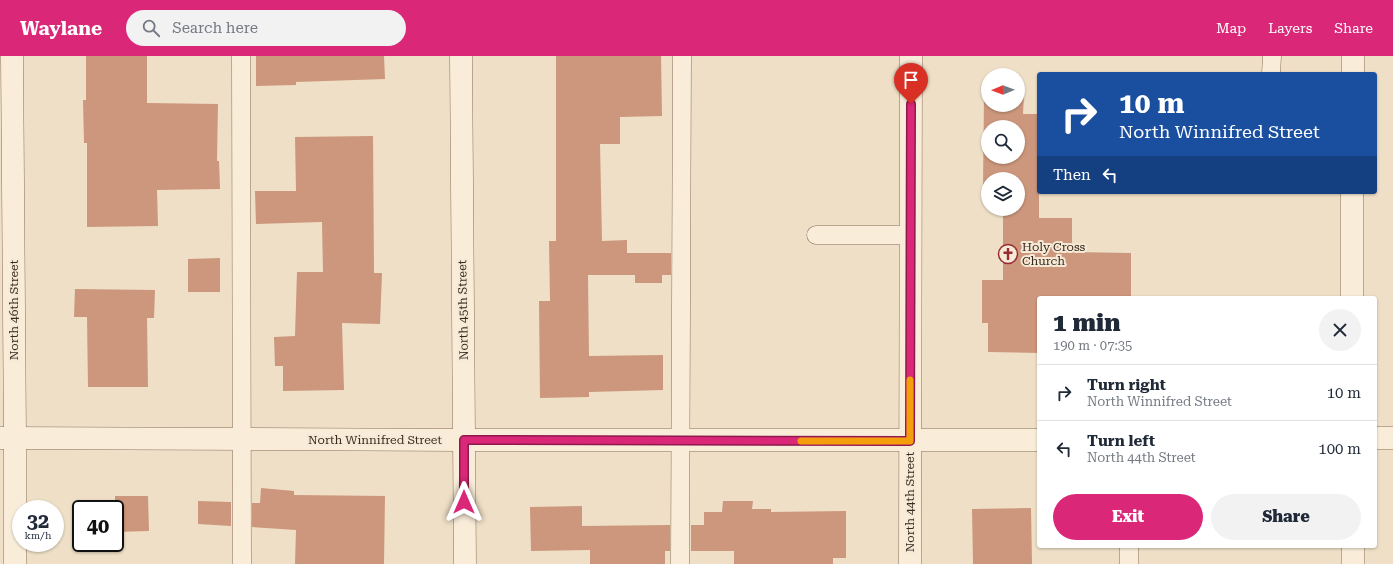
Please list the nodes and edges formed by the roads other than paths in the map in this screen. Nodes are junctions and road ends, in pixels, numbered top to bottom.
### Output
1 (12, 56) edge
2 (241, 56) edge
3 (461, 56) edge
4 (682, 56) edge
5 (911, 56) edge
6 (1272, 56) edge
7 (1353, 56) edge
8 (1271, 72) edge
9 (1353, 72) edge
10 (1352, 194) edge
11 (816, 235) dead end
12 (910, 235) junction
13 (1352, 296) edge
14 (8, 438) edge
15 (1377, 438) edge
16 (1393, 438) edge
17 (242, 439) junction
18 (464, 440) junction
19 (680, 440) junction
20 (1037, 440) edge
21 (910, 441) junction
22 (1129, 548) edge
23 (1353, 548) edge
24 (15, 564) edge
25 (242, 564) edge
26 (465, 564) edge
27 (680, 564) edge
28 (910, 564) edge
29 (1129, 564) edge
30 (1353, 564) edge

1 - 14 street, North 46th Street
2 - 17 lane
3 - 18 street, North 45th Street
4 - 19 lane
5 - 12 street, North 44th Street
6 - 8 lane
7 - 9 street
10 - 13 street
11 - 12 lane
12 - 21 street, North 44th Street
14 - 17 street, North Winnifred Street
14 - 24 street, North 46th Street
15 - 16 street
17 - 18 street, North Winnifred Street
17 - 25 lane
18 - 19 street, North Winnifred Street
18 - 26 street, North 45th Street
19 - 21 street, North Winnifred Street
19 - 27 lane
20 - 21 street, North Winnifred Street
21 - 28 street, North 44th Street
22 - 29 lane
23 - 30 street

